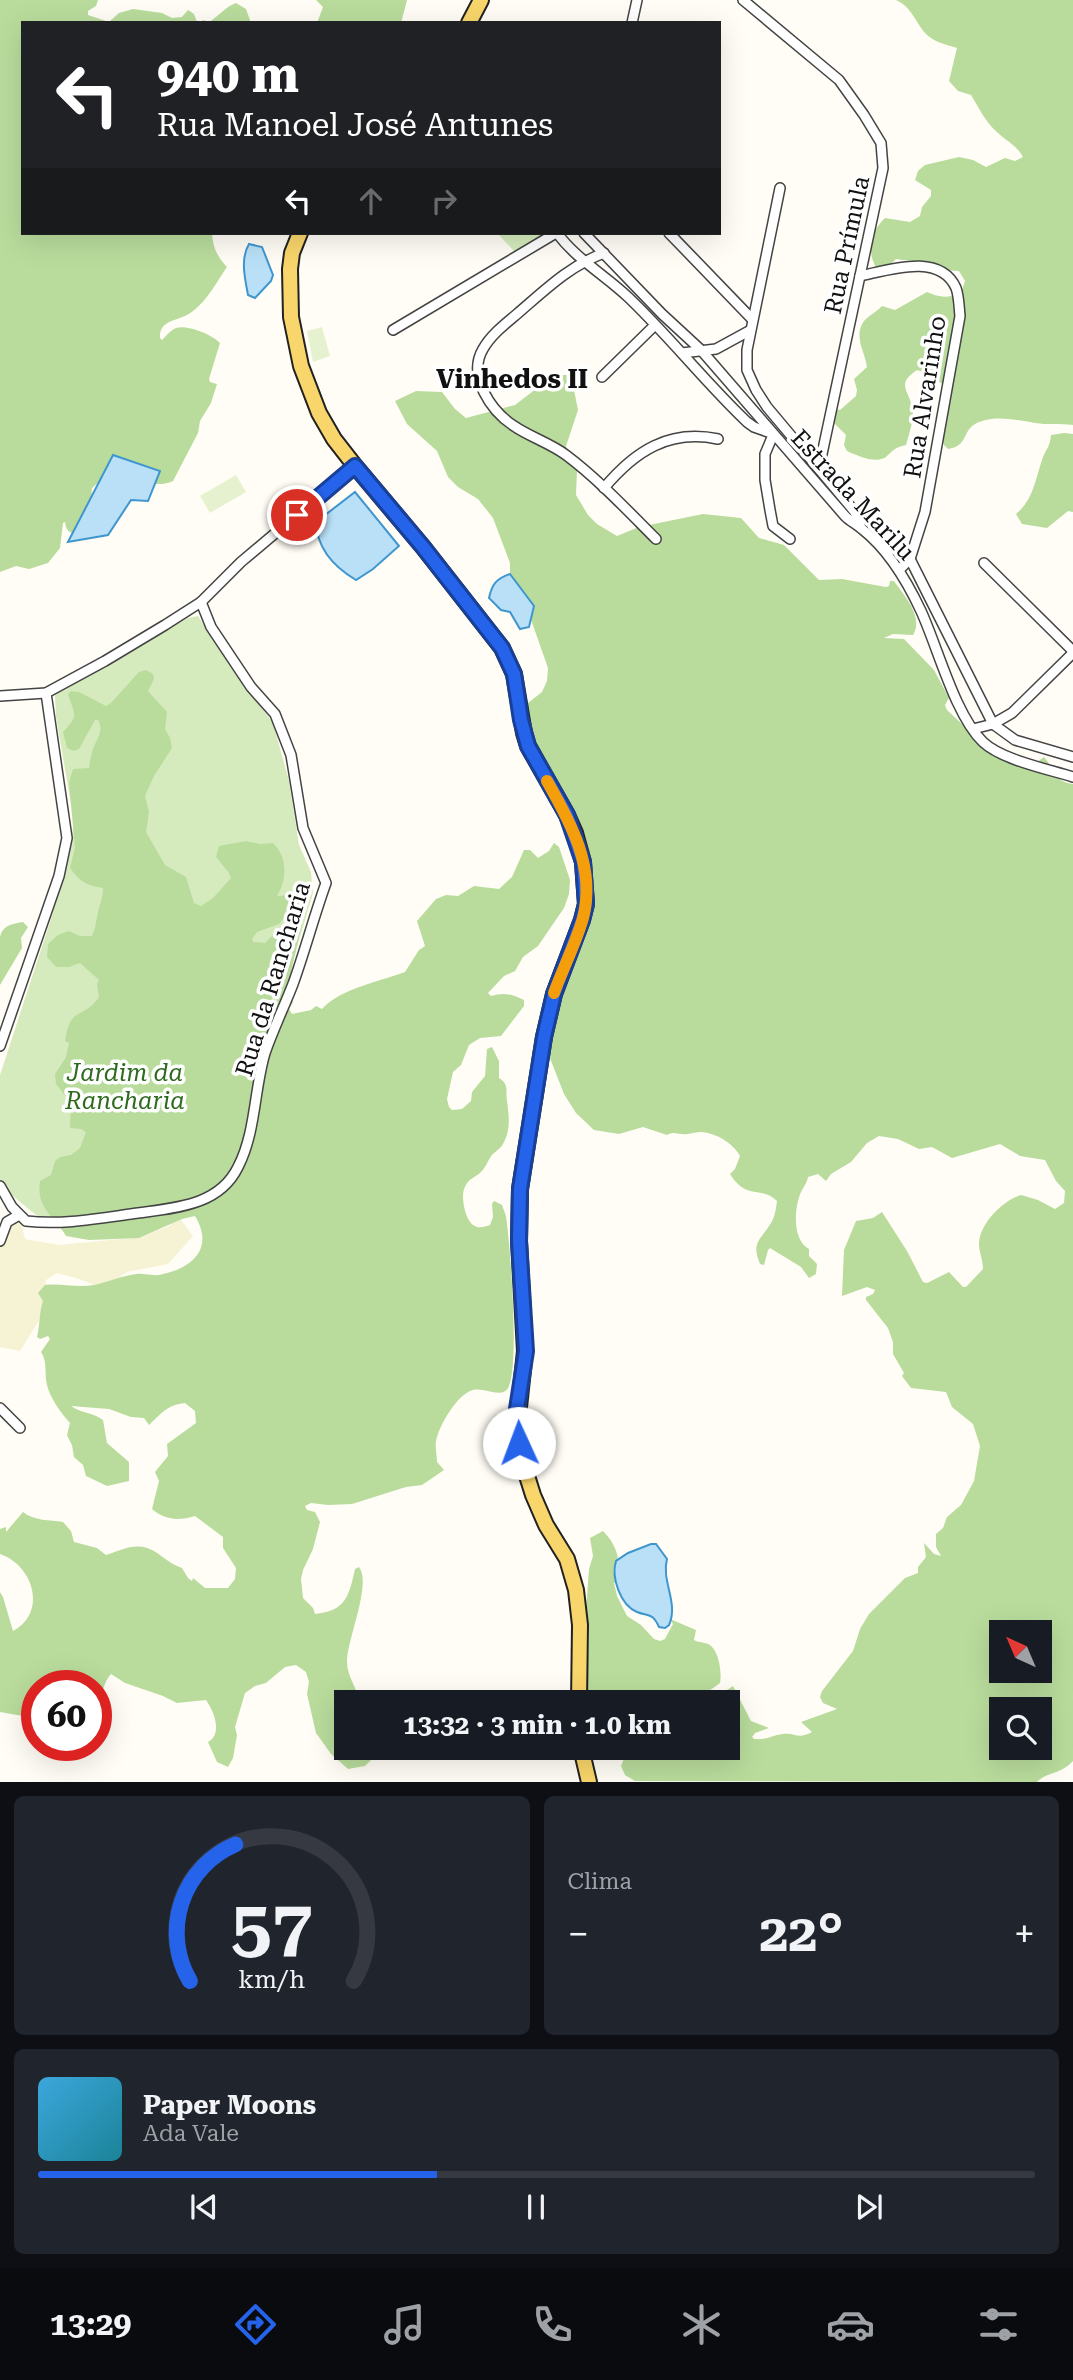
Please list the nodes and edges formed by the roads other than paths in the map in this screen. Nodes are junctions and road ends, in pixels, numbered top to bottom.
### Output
1 (481, 0) edge
2 (637, 0) edge
3 (743, 0) edge
4 (470, 21) edge
5 (632, 21) edge
6 (780, 188) dead end
7 (299, 235) edge
8 (554, 235) edge
9 (558, 235) edge
10 (586, 235) edge
11 (671, 235) edge
12 (604, 253) junction
13 (583, 261) junction
14 (860, 276) junction
15 (752, 319) junction
16 (655, 325) junction
17 (393, 330) dead end
18 (749, 331) junction
19 (701, 351) junction
20 (682, 353) junction
21 (602, 377) dead end
22 (771, 434) junction
23 (719, 439) dead end
24 (355, 466) junction
25 (819, 468) junction
26 (604, 488) junction
27 (861, 528) junction
28 (656, 539) dead end
29 (790, 539) dead end
30 (910, 559) junction
31 (984, 563) dead end
32 (899, 570) junction
33 (201, 602) junction
34 (1073, 652) edge
35 (46, 693) junction
36 (0, 696) edge
37 (993, 724) junction
38 (972, 729) junction
39 (1073, 757) edge
40 (1073, 777) edge
41 (0, 1046) edge
42 (0, 1186) edge
43 (19, 1215) junction
44 (0, 1241) edge
45 (0, 1408) edge
46 (20, 1428) dead end
47 (579, 1690) edge
48 (584, 1760) edge
49 (589, 1782) edge

1 - 4 main road
2 - 5 street
3 - 14 street, Rua Prímula
6 - 15 street
7 - 24 main road
8 - 17 street
9 - 13 street
10 - 12 street, Estrada Marilu
11 - 15 street
12 - 13 street
12 - 19 street, Estrada Marilu
13 - 16 street
13 - 26 street
14 - 25 street, Rua Prímula
14 - 30 street, Rua Alvarinho
15 - 18 street
16 - 20 street
16 - 21 street
18 - 19 street
18 - 25 street
19 - 20 street
19 - 22 street, Estrada Marilu
20 - 22 street
22 - 27 street, Estrada Marilu
22 - 29 street
23 - 26 street
24 - 33 street
24 - 47 main road
25 - 27 street
26 - 28 street
27 - 32 street, Estrada Marilu
30 - 32 street, Rua Alvarinho
30 - 37 street
31 - 34 street
32 - 38 street, Estrada Marilu
33 - 35 street
33 - 43 street, Rua da Rancharia
34 - 37 street
35 - 36 street
35 - 41 street
37 - 38 street
37 - 39 street
38 - 40 street, Estrada Marilu
42 - 43 street
43 - 44 street
45 - 46 street
48 - 49 main road

